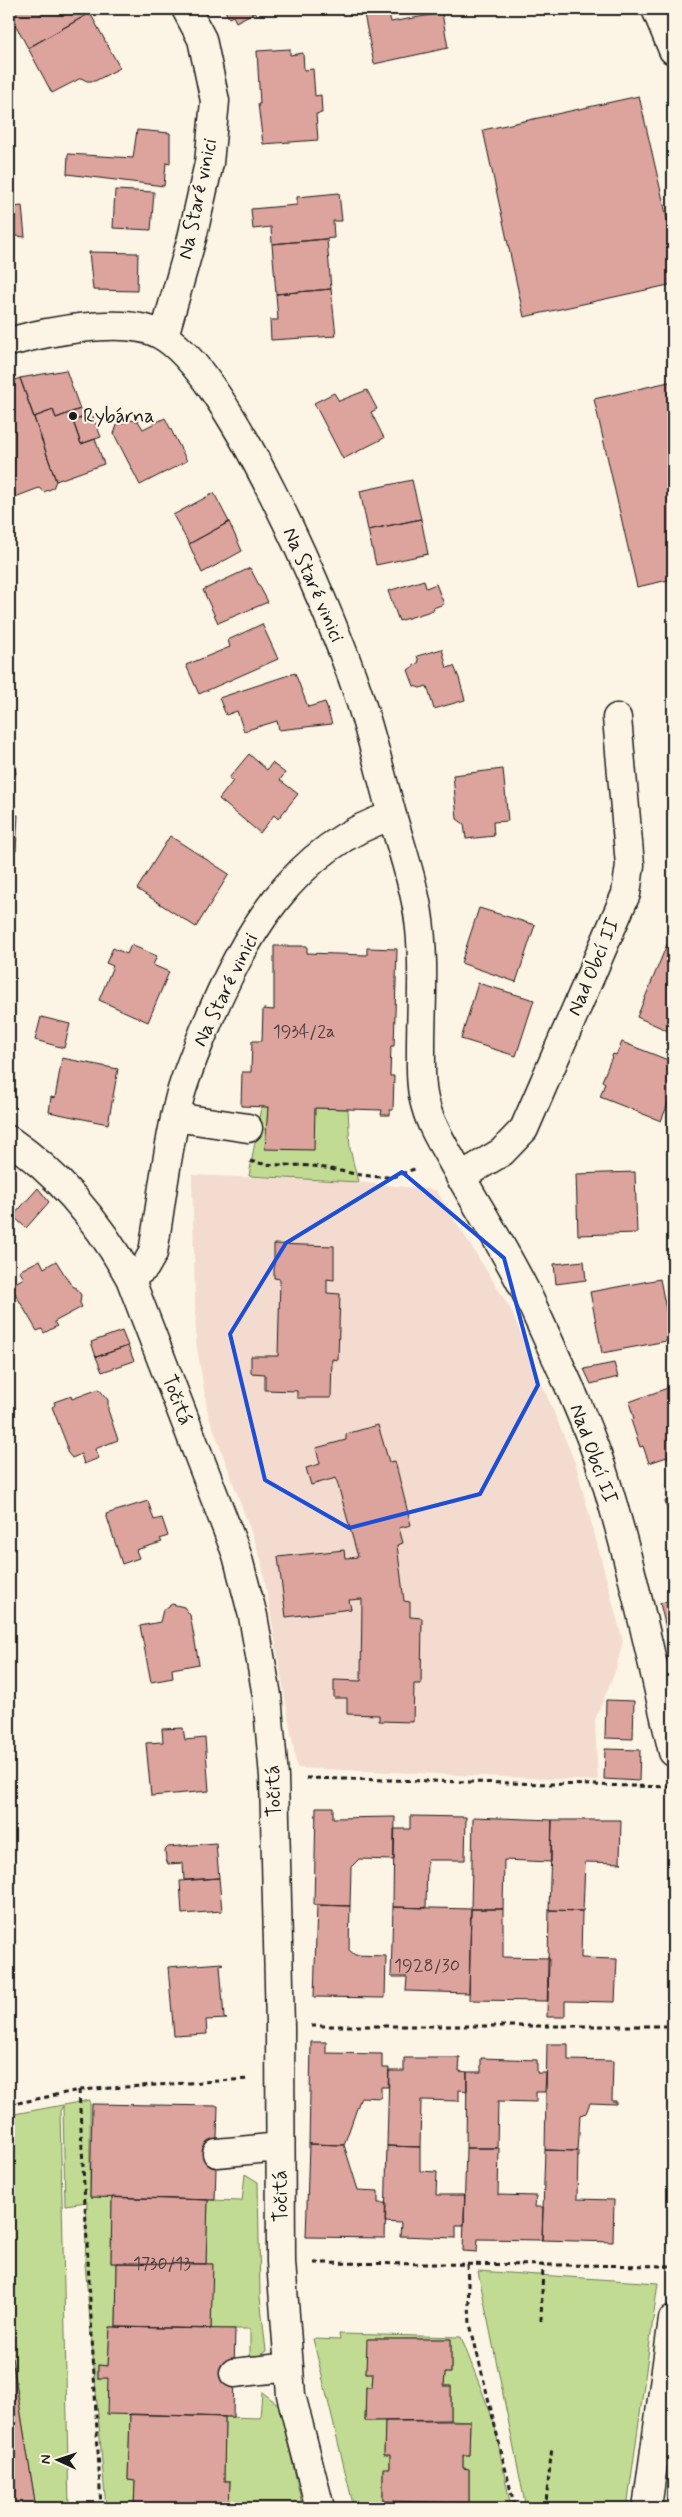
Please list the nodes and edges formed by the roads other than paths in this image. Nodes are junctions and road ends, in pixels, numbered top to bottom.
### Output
1 (186, 9) edge
2 (656, 9) edge
3 (673, 50) edge
4 (164, 336) junction
5 (9, 342) edge
6 (617, 718) dead end
7 (392, 816) junction
8 (176, 1117) junction
9 (238, 1127) road end
10 (9, 1140) edge
11 (460, 1177) junction
12 (130, 1278) junction
13 (673, 1752) edge
14 (280, 2147) junction
15 (217, 2153) dead end
16 (673, 2319) edge
17 (289, 2367) junction
18 (234, 2373) dead end
19 (320, 2508) edge
20 (647, 2508) edge

1 - 4 street, Na Staré vinici
2 - 3 street
4 - 5 street
4 - 7 street, Na Staré vinici
6 - 11 street, Nad Obcí II
7 - 8 street, Na Staré vinici
7 - 11 street, Nad Obcí II
8 - 9 street
8 - 12 street, Na Staré vinici
10 - 12 street, Točitá
11 - 13 street, Nad Obcí II
12 - 14 street, Točitá
14 - 15 street
14 - 17 street, Točitá
16 - 20 street
17 - 18 street
17 - 19 street, Točitá

